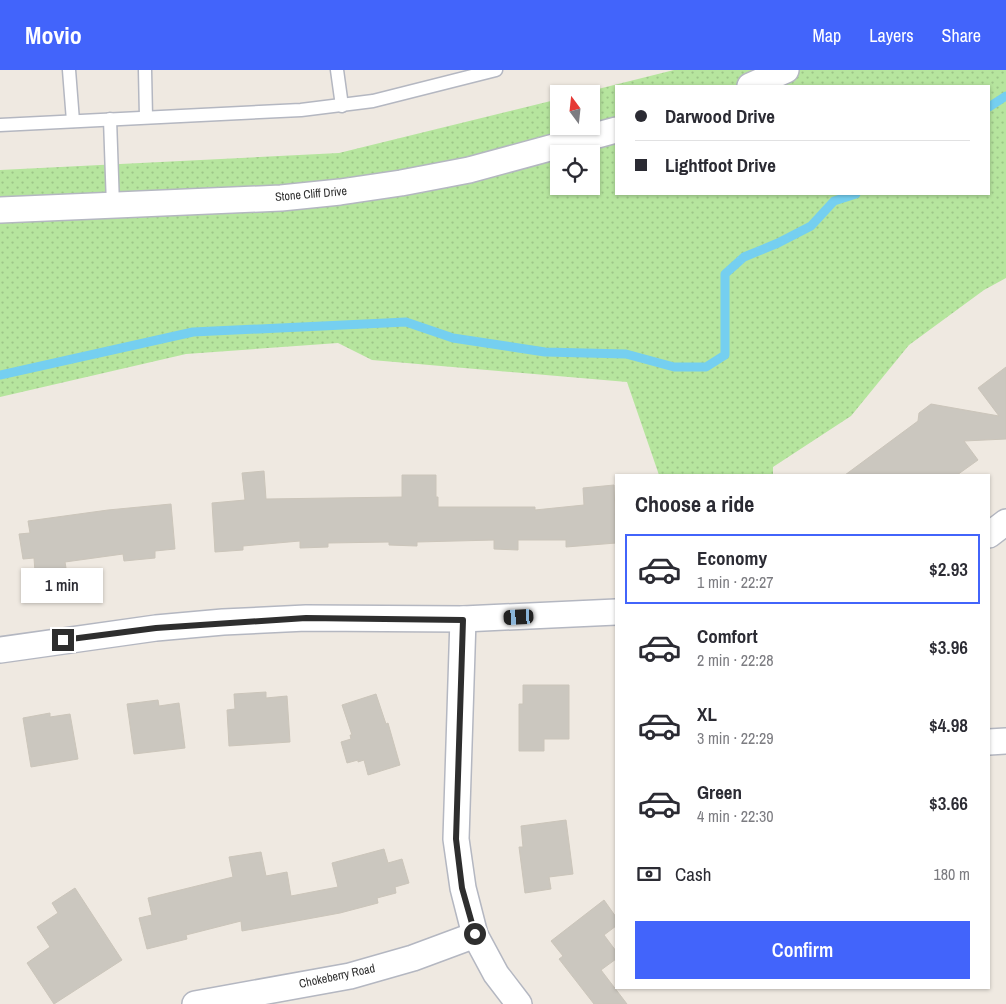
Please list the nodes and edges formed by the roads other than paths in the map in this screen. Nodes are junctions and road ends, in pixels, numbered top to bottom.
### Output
1 (69, 70) edge
2 (145, 70) edge
3 (338, 70) edge
4 (496, 70) edge
5 (786, 70) edge
6 (752, 85) edge
7 (342, 106) junction
8 (146, 117) junction
9 (110, 119) junction
10 (73, 121) junction
11 (0, 125) edge
12 (615, 130) edge
13 (113, 206) junction
14 (0, 210) edge
15 (1006, 522) edge
16 (990, 534) edge
17 (615, 612) edge
18 (463, 620) junction
19 (0, 650) edge
20 (1006, 741) edge
21 (990, 742) edge
22 (475, 934) junction
23 (195, 1004) edge
24 (519, 1004) edge

1 - 10 lane
2 - 8 lane
3 - 7 lane
4 - 7 lane
5 - 6 street
7 - 8 lane
8 - 9 lane
9 - 10 lane
9 - 13 lane
10 - 11 lane
12 - 13 street, Stone Cliff Drive
13 - 14 street, Stone Cliff Drive
15 - 16 street
17 - 18 street
18 - 19 street
18 - 22 street
20 - 21 street
22 - 23 street, Chokeberry Road
22 - 24 street

